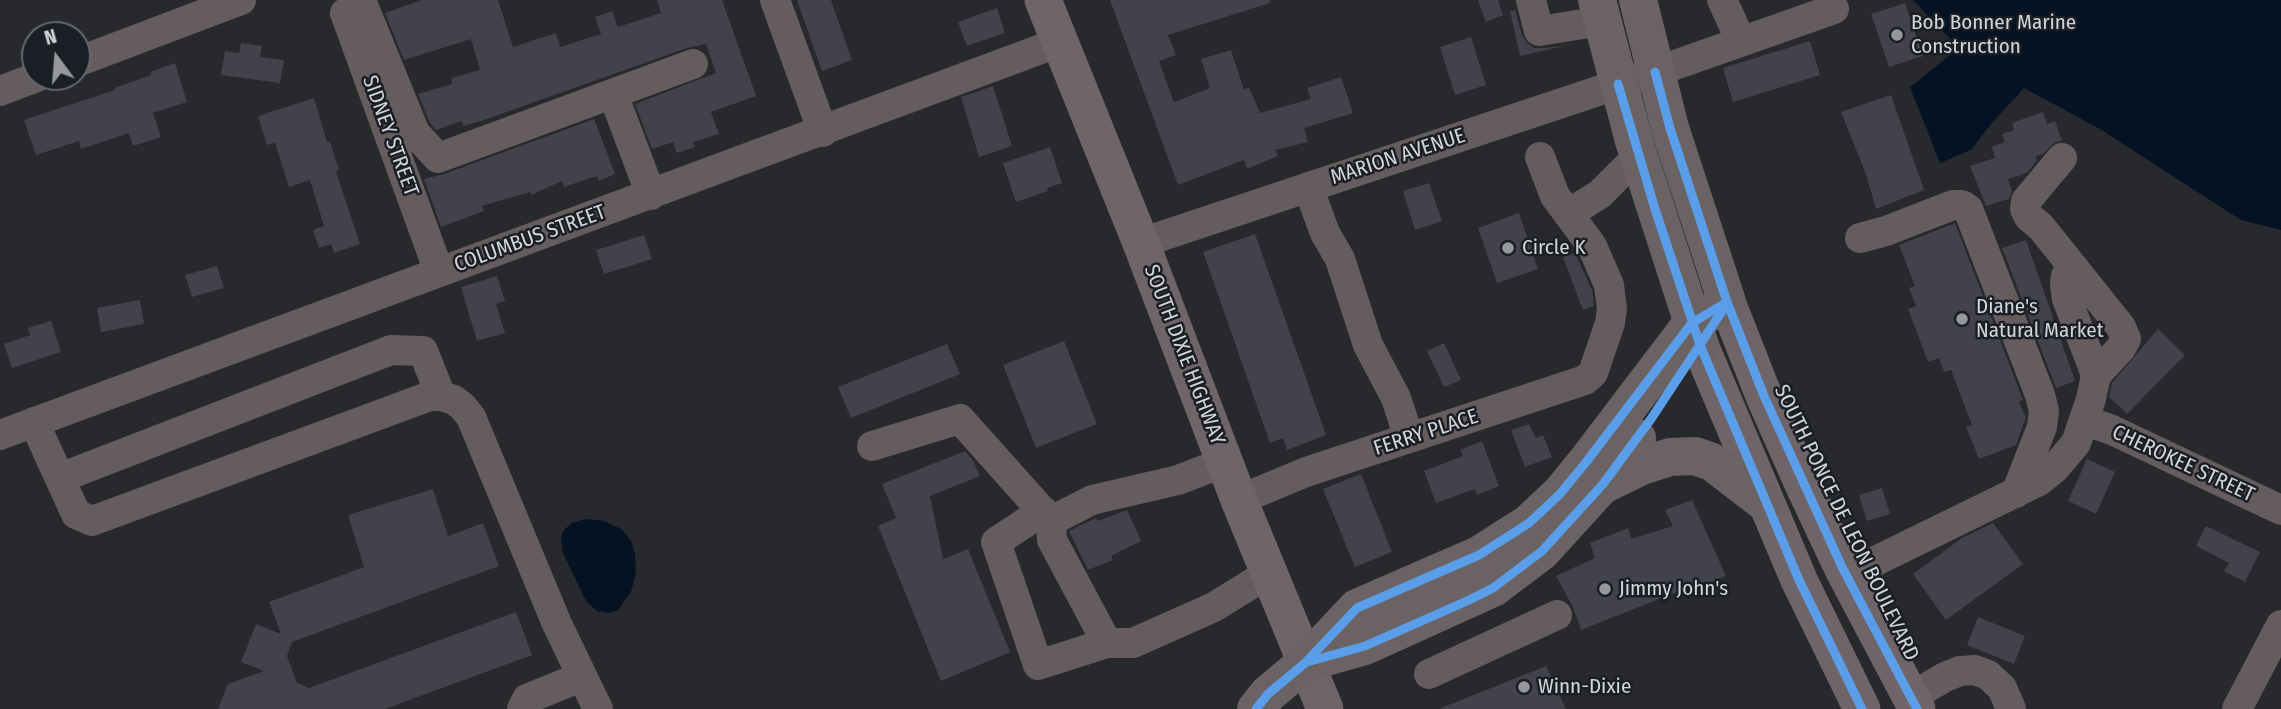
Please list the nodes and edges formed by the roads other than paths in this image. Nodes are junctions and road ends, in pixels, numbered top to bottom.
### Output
1 (241, 0) edge
2 (340, 0) edge
3 (360, 0) edge
4 (775, 0) edge
5 (1043, 0) edge
6 (1531, 0) edge
7 (1638, 0) edge
8 (1722, 0) edge
9 (1834, 9) dead end
10 (1600, 11) edge
11 (1793, 11) edge
12 (1741, 41) junction
13 (1060, 42) junction
14 (91, 57) edge
15 (693, 64) dead end
16 (1655, 72) junction
17 (21, 83) edge
18 (1618, 84) junction
19 (0, 91) edge
20 (612, 94) junction
21 (823, 132) junction
22 (1639, 156) junction
23 (1539, 157) dead end
24 (438, 158) junction
25 (2062, 158) dead end
26 (402, 171) junction
27 (1308, 187) junction
28 (651, 195) junction
29 (1569, 214) junction
30 (1860, 238) dead end
31 (1141, 243) junction
32 (2075, 269) junction
33 (439, 272) junction
34 (1727, 302) junction
35 (1696, 334) junction
36 (2096, 374) junction
37 (440, 396) junction
38 (2084, 421) junction
39 (34, 422) junction
40 (0, 435) edge
41 (1409, 438) junction
42 (872, 446) dead end
43 (1224, 462) junction
44 (60, 478) junction
45 (1603, 484) junction
46 (2016, 493) junction
47 (1239, 500) junction
48 (1764, 502) junction
49 (2281, 510) edge
50 (1047, 516) junction
51 (1269, 573) junction
52 (1847, 575) junction
53 (1557, 615) dead end
54 (2281, 625) edge
55 (1107, 643) junction
56 (1305, 663) junction
57 (1429, 674) dead end
58 (581, 677) junction
59 (1914, 703) edge
60 (522, 709) edge
61 (598, 709) edge
62 (1256, 709) edge
63 (1325, 709) edge
64 (1862, 709) edge
65 (2011, 709) edge
66 (2237, 709) edge

1 - 14 street
2 - 26 street, SIDNEY STREET
3 - 24 street
4 - 21 street
5 - 13 main road, SOUTH DIXIE HIGHWAY
6 - 10 street
7 - 16 highway, SOUTH PONCE DE LEON BOULEVARD
8 - 12 street
9 - 11 street, MARION AVENUE
10 - 18 highway
11 - 12 street, MARION AVENUE
12 - 16 street, MARION AVENUE
13 - 21 street, COLUMBUS STREET
13 - 31 main road, SOUTH DIXIE HIGHWAY
15 - 20 street
16 - 18 street, MARION AVENUE
16 - 34 highway, SOUTH PONCE DE LEON BOULEVARD
17 - 19 street
18 - 22 highway
18 - 27 street, MARION AVENUE
20 - 24 street
20 - 28 street
21 - 28 street, COLUMBUS STREET
22 - 29 street
22 - 35 highway
23 - 29 street, FERRY PLACE
24 - 26 street
25 - 32 street
26 - 33 street, SIDNEY STREET
27 - 31 street, MARION AVENUE
27 - 41 street
28 - 33 street, COLUMBUS STREET
29 - 41 street, FERRY PLACE
30 - 46 street
31 - 43 main road, SOUTH DIXIE HIGHWAY
32 - 36 street
32 - 36 street
33 - 39 street, COLUMBUS STREET
34 - 35 highway
34 - 52 main road, SOUTH PONCE DE LEON BOULEVARD
35 - 45 highway
35 - 48 main road
35 - 56 highway
36 - 38 street
37 - 44 street
37 - 44 street
37 - 58 street
38 - 46 street
38 - 49 street, CHEROKEE STREET
39 - 40 street, COLUMBUS STREET
39 - 44 street
41 - 47 street, FERRY PLACE
42 - 50 street
43 - 47 main road, SOUTH DIXIE HIGHWAY
43 - 50 street
45 - 48 highway
45 - 56 highway
46 - 52 street
47 - 51 main road, SOUTH DIXIE HIGHWAY
48 - 64 main road
50 - 55 street
50 - 55 street
51 - 55 street
51 - 56 main road, SOUTH DIXIE HIGHWAY
52 - 59 main road, SOUTH PONCE DE LEON BOULEVARD
53 - 57 street
54 - 66 street
56 - 62 highway
56 - 63 main road, SOUTH DIXIE HIGHWAY
58 - 60 street
58 - 61 street
59 - 65 street

